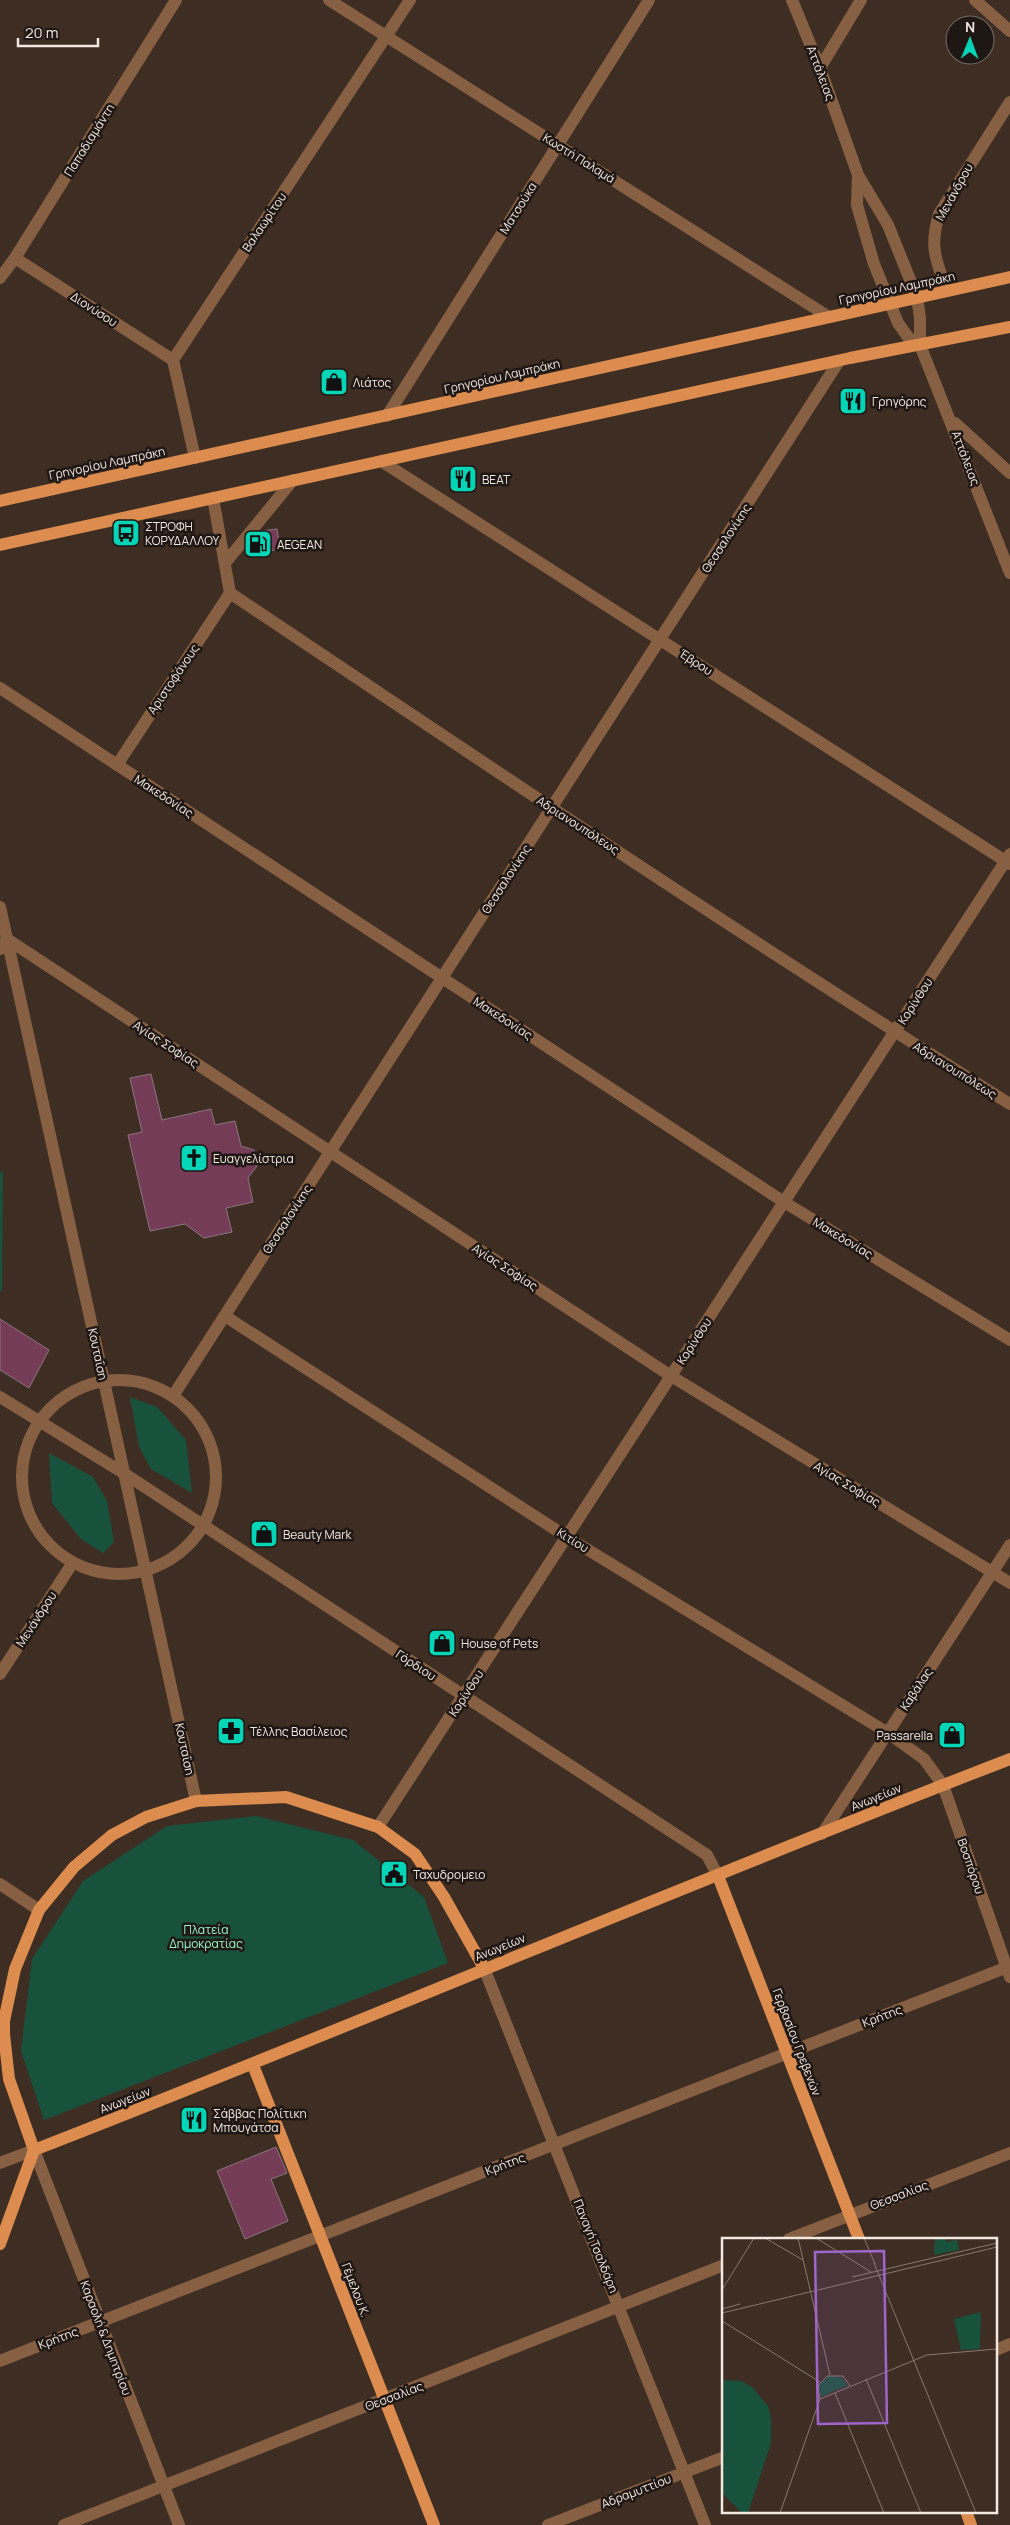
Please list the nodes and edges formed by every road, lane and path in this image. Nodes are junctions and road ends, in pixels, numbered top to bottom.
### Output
1 (176, 0) edge
2 (329, 0) edge
3 (410, 0) edge
4 (649, 0) edge
5 (792, 0) edge
6 (862, 0) edge
7 (975, 0) edge
8 (1010, 31) edge
9 (387, 37) junction
10 (820, 68) junction
11 (1010, 102) edge
12 (558, 145) junction
13 (858, 174) junction
14 (15, 258) junction
15 (1010, 277) edge
16 (0, 278) edge
17 (947, 291) junction
18 (917, 297) junction
19 (890, 303) junction
20 (829, 316) junction
21 (1010, 327) edge
22 (920, 345) junction
23 (173, 360) junction
24 (840, 361) junction
25 (387, 416) junction
26 (951, 420) junction
27 (195, 458) junction
28 (381, 462) junction
29 (1010, 473) edge
30 (293, 480) junction
31 (213, 498) junction
32 (0, 501) edge
33 (0, 545) edge
34 (225, 563) junction
35 (1010, 573) edge
36 (230, 593) junction
37 (661, 639) junction
38 (0, 688) edge
39 (116, 765) junction
40 (552, 808) junction
41 (1008, 860) edge
42 (0, 907) edge
43 (4, 944) edge
44 (442, 978) junction
45 (895, 1032) junction
46 (1010, 1104) edge
47 (330, 1152) junction
48 (784, 1202) junction
49 (225, 1316) junction
50 (1010, 1340) edge
51 (671, 1376) junction
52 (104, 1379) junction
53 (173, 1396) junction
54 (0, 1397) edge
55 (37, 1420) junction
56 (125, 1474) junction
57 (205, 1526) junction
58 (567, 1537) junction
59 (1010, 1544) edge
60 (72, 1564) junction
61 (146, 1572) junction
62 (992, 1573) junction
63 (1010, 1583) edge
64 (0, 1674) edge
65 (464, 1696) junction
66 (888, 1732) junction
67 (924, 1759) joint
68 (1010, 1759) edge
69 (943, 1785) junction
70 (196, 1801) junction
71 (378, 1827) junction
72 (822, 1834) junction
73 (707, 1855) joint
74 (718, 1876) junction
75 (0, 1884) edge
76 (39, 1910) junction
77 (484, 1968) junction
78 (1009, 1970) edge
79 (787, 2053) junction
80 (252, 2065) junction
81 (556, 2144) junction
82 (34, 2150) junction
83 (1010, 2153) edge
84 (0, 2163) edge
85 (850, 2214) junction
86 (320, 2236) junction
87 (791, 2238) edge
88 (859, 2238) edge
89 (0, 2244) edge
90 (722, 2267) edge
91 (620, 2308) junction
92 (99, 2322) junction
93 (1010, 2344) edge
94 (998, 2349) edge
95 (0, 2361) edge
96 (385, 2400) junction
97 (722, 2458) edge
98 (685, 2472) junction
99 (164, 2486) junction
100 (966, 2512) edge
101 (64, 2525) edge
102 (179, 2525) edge
103 (434, 2525) edge
104 (548, 2525) edge
105 (705, 2525) edge
106 (971, 2525) edge

1 - 14 street, Παπαδιαμάντη
2 - 9 street, Κωστή Παλαμά
3 - 9 street, Βαλαωρίτου
4 - 12 street, Ματσούκα
5 - 10 street, Αττάλειας
6 - 10 street
7 - 8 street
9 - 12 street, Κωστή Παλαμά
9 - 23 street, Βαλαωρίτου
10 - 13 street, Αττάλειας
11 - 17 street, Μενάνδρου
12 - 20 street, Κωστή Παλαμά
12 - 25 street, Ματσούκα
13 - 18 street, Αττάλειας
13 - 19 street, Αττάλειας
14 - 16 street, Παπαδιαμάντη
14 - 23 street, Διονύσου
15 - 17 main road, Γρηγορίου Λαμπράκη
17 - 18 main road, Γρηγορίου Λαμπράκη
18 - 19 main road, Γρηγορίου Λαμπράκη
18 - 22 street, Αττάλειας
19 - 20 main road, Γρηγορίου Λαμπράκη
19 - 22 street, Αττάλειας
20 - 25 main road, Γρηγορίου Λαμπράκη
21 - 22 main road
22 - 24 main road
22 - 26 street, Αττάλειας
23 - 27 street
24 - 28 main road
24 - 37 street, Θεσσαλονίκης
25 - 27 main road, Γρηγορίου Λαμπράκη
26 - 29 street
26 - 35 street, Αττάλειας
27 - 32 main road, Γρηγορίου Λαμπράκη
28 - 30 main road
28 - 37 street, Έβρου
30 - 31 main road
30 - 34 street
31 - 33 main road
31 - 34 street
34 - 36 street
36 - 39 street, Αριστοφάνους
36 - 40 street, Αδριανουπόλεως
37 - 40 street, Θεσσαλονίκης
37 - 41 street, Έβρου
38 - 39 street, Μακεδονίας
39 - 44 street, Μακεδονίας
40 - 44 street, Θεσσαλονίκης
40 - 45 street, Αδριανουπόλεως
41 - 45 street, Κορίνθου
42 - 43 street, Κουταΐση
43 - 47 street, Αγίας Σοφίας
43 - 52 street, Κουταΐση
44 - 47 street, Θεσσαλονίκης
44 - 48 street, Μακεδονίας
45 - 46 street, Αδριανουπόλεως
45 - 48 street, Κορίνθου
47 - 49 street, Θεσσαλονίκης
47 - 51 street, Αγίας Σοφίας
48 - 50 street, Μακεδονίας
48 - 51 street, Κορίνθου
49 - 53 street, Θεσσαλονίκης
49 - 58 street, Κιτίου
51 - 58 street, Κορίνθου
51 - 62 street, Αγίας Σοφίας
52 - 53 street
52 - 55 street
52 - 56 street, Κουταΐση
53 - 57 street
54 - 55 street, Γόρδιου
55 - 56 street, Γόρδιου
55 - 60 street
56 - 57 street, Γόρδιου
56 - 61 street, Κουταΐση
57 - 61 street
57 - 65 street, Γόρδιου
58 - 65 street, Κορίνθου
58 - 66 street, Κιτίου
59 - 62 street, Καβάλας
60 - 61 street
60 - 64 street, Μενάνδρου
61 - 70 street, Κουταΐση
62 - 63 street, Αγίας Σοφίας
62 - 66 street, Καβάλας
65 - 71 street, Κορίνθου
65 - 73 street, Γόρδιου
66 - 67 street, Κιτίου
66 - 72 street, Καβάλας
67 - 69 street, Βοσπόρου
68 - 69 main road, Ανωγείων
69 - 72 main road, Ανωγείων
69 - 78 street, Βοσπόρου
70 - 71 main road
70 - 76 main road
71 - 77 main road
72 - 74 main road, Ανωγείων
73 - 74 street, Γερβασίου Γρεβενών
74 - 77 main road, Ανωγείων
74 - 79 main road, Γερβασίου Γρεβενών
75 - 76 street
76 - 82 main road
77 - 80 main road, Ανωγείων
77 - 81 street, Παναγή Τσαλδάρη
78 - 79 street, Κρήτης
79 - 81 street, Κρήτης
79 - 85 main road, Γερβασίου Γρεβενών
80 - 82 main road, Ανωγείων
80 - 86 main road, Γέμελου Κ.
81 - 86 street, Κρήτης
81 - 91 street, Παναγή Τσαλδάρη
82 - 84 street, Ανωγείων
82 - 89 main road
82 - 92 street, Καραολή & Δημητρίου
83 - 85 street, Θεσσαλίας
85 - 87 street, Θεσσαλίας
85 - 88 main road, Γερβασίου Γρεβενών
86 - 92 street, Κρήτης
86 - 96 main road, Γέμελου Κ.
90 - 91 street, Θεσσαλίας
91 - 96 street, Θεσσαλίας
91 - 98 street, Παναγή Τσαλδάρη
92 - 95 street, Κρήτης
92 - 99 street, Καραολή & Δημητρίου
93 - 94 street
96 - 99 street, Θεσσαλίας
96 - 103 main road, Γέμελου Κ.
97 - 98 street, Αδραμυττίου
98 - 104 street, Αδραμυττίου
98 - 105 street, Παναγή Τσαλδάρη
99 - 101 street, Θεσσαλίας
99 - 102 street, Καραολή & Δημητρίου
100 - 106 main road

